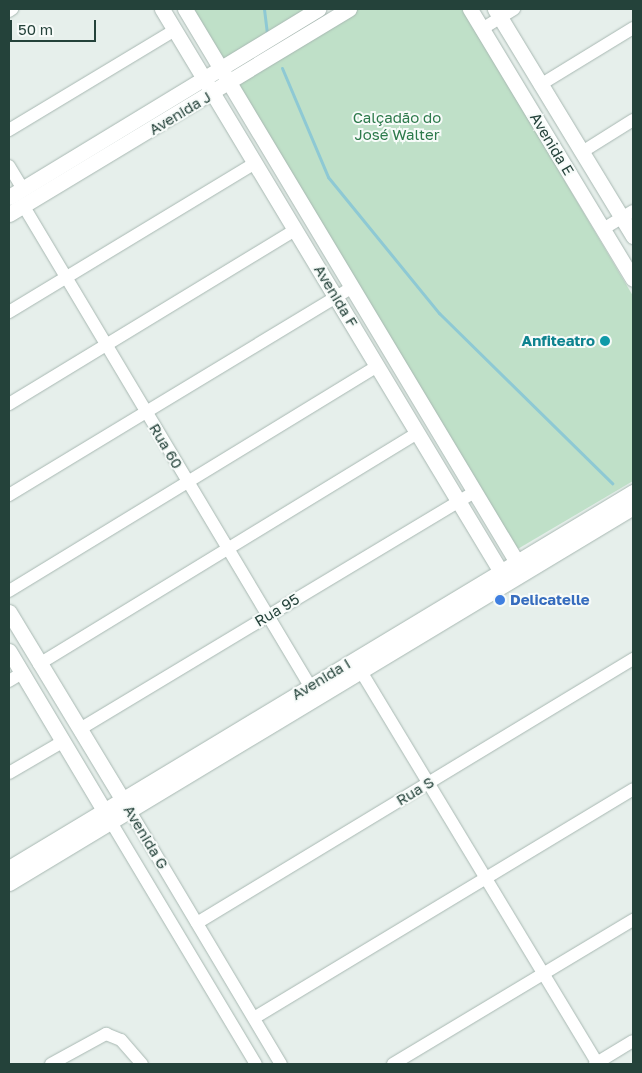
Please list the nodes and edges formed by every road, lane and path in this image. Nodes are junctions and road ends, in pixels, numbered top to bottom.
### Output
1 (162, 9) edge
2 (185, 9) edge
3 (318, 9) edge
4 (349, 9) edge
5 (470, 9) edge
6 (514, 9) edge
7 (497, 13) edge
8 (633, 28) edge
9 (482, 29) junction
10 (175, 30) junction
11 (220, 68) junction
12 (204, 78) junction
13 (229, 83) junction
14 (540, 85) junction
15 (213, 93) junction
16 (633, 120) edge
17 (9, 130) edge
18 (582, 152) junction
19 (255, 163) junction
20 (9, 166) edge
21 (23, 189) junction
22 (9, 197) edge
23 (23, 205) junction
24 (9, 214) edge
25 (628, 215) edge
26 (603, 229) junction
27 (295, 230) junction
28 (633, 236) edge
29 (65, 279) junction
30 (633, 279) edge
31 (352, 287) junction
32 (337, 297) junction
33 (9, 312) edge
34 (104, 346) junction
35 (377, 366) junction
36 (9, 404) edge
37 (146, 414) junction
38 (418, 433) junction
39 (186, 482) junction
40 (474, 492) junction
41 (633, 492) edge
42 (9, 495) edge
43 (458, 501) junction
44 (633, 507) edge
45 (228, 548) junction
46 (516, 560) junction
47 (500, 570) junction
48 (524, 574) junction
49 (508, 584) junction
50 (9, 591) edge
51 (9, 612) edge
52 (268, 616) junction
53 (9, 651) edge
54 (633, 659) edge
55 (39, 664) junction
56 (362, 673) junction
57 (15, 677) edge
58 (310, 686) junction
59 (80, 729) junction
60 (62, 742) junction
61 (9, 773) edge
62 (428, 783) junction
63 (633, 789) edge
64 (126, 805) junction
65 (108, 816) junction
66 (9, 868) edge
67 (486, 879) junction
68 (9, 883) edge
69 (633, 920) edge
70 (197, 923) junction
71 (543, 974) junction
72 (254, 1018) junction
73 (633, 1042) edge
74 (276, 1062) edge
75 (51, 1064) edge
76 (142, 1064) edge
77 (256, 1064) edge
78 (393, 1064) edge
79 (596, 1064) edge

1 - 10 street, Avenida F
2 - 11 street, Avenida F
3 - 11 street, Avenida J
4 - 13 street, Avenida J
5 - 9 street, Avenida E
6 - 7 street
7 - 9 street
7 - 14 street, Avenida E
8 - 14 street
9 - 26 street, Avenida E
10 - 12 street, Avenida F
10 - 17 street
11 - 12 street, Avenida J
11 - 13 street, Avenida F
12 - 15 street, Avenida F
12 - 21 street, Avenida J
13 - 15 street, Avenida J
13 - 31 street, Avenida F
14 - 18 street, Avenida E
15 - 19 street, Avenida F
15 - 23 street, Avenida J
16 - 18 street
18 - 25 street, Avenida E
19 - 27 street, Avenida F
19 - 29 street
20 - 21 street
21 - 22 street, Avenida J
23 - 24 street, Avenida J
23 - 29 street, Rua 60
25 - 26 street
25 - 28 street, Avenida E
26 - 30 street, Avenida E
27 - 32 street, Avenida F
27 - 34 street
29 - 33 street
29 - 34 street, Rua 60
31 - 32 street
31 - 40 street, Avenida F
32 - 35 street, Avenida F
32 - 37 street
34 - 36 street
34 - 37 street, Rua 60
35 - 38 street, Avenida F
35 - 39 street
37 - 39 street, Rua 60
37 - 42 street
38 - 43 street, Avenida F
38 - 45 street
39 - 45 street, Rua 60
39 - 50 street
40 - 43 street, Rua 95
40 - 46 street, Avenida F
41 - 46 street, Avenida I
43 - 47 street, Avenida F
43 - 52 street, Rua 95
44 - 48 street, Avenida I
45 - 52 street, Rua 60
45 - 55 street
46 - 47 street, Avenida I
46 - 48 street, Avenida F
47 - 49 street, Avenida F
47 - 58 street, Avenida I
48 - 49 street, Avenida I
49 - 56 street, Avenida I
51 - 55 street, Avenida G
52 - 58 street, Rua 60
52 - 59 street, Rua 95
53 - 57 street, Avenida G
54 - 62 street, Rua S
55 - 59 street, Avenida G
56 - 62 street
56 - 64 street, Avenida I
57 - 60 street, Avenida G
58 - 64 street, Avenida I
59 - 64 street, Avenida G
60 - 61 street
60 - 65 street, Avenida G
62 - 67 street
62 - 70 street, Rua S
63 - 67 street
64 - 65 street, Avenida I
64 - 70 street, Avenida G
65 - 66 street, Avenida I
65 - 68 street, Avenida I
65 - 77 street, Avenida G
67 - 71 street
67 - 72 street
69 - 71 street
70 - 72 street, Avenida G
71 - 78 street
71 - 79 street
72 - 74 street, Avenida G
73 - 79 street
75 - 76 street

